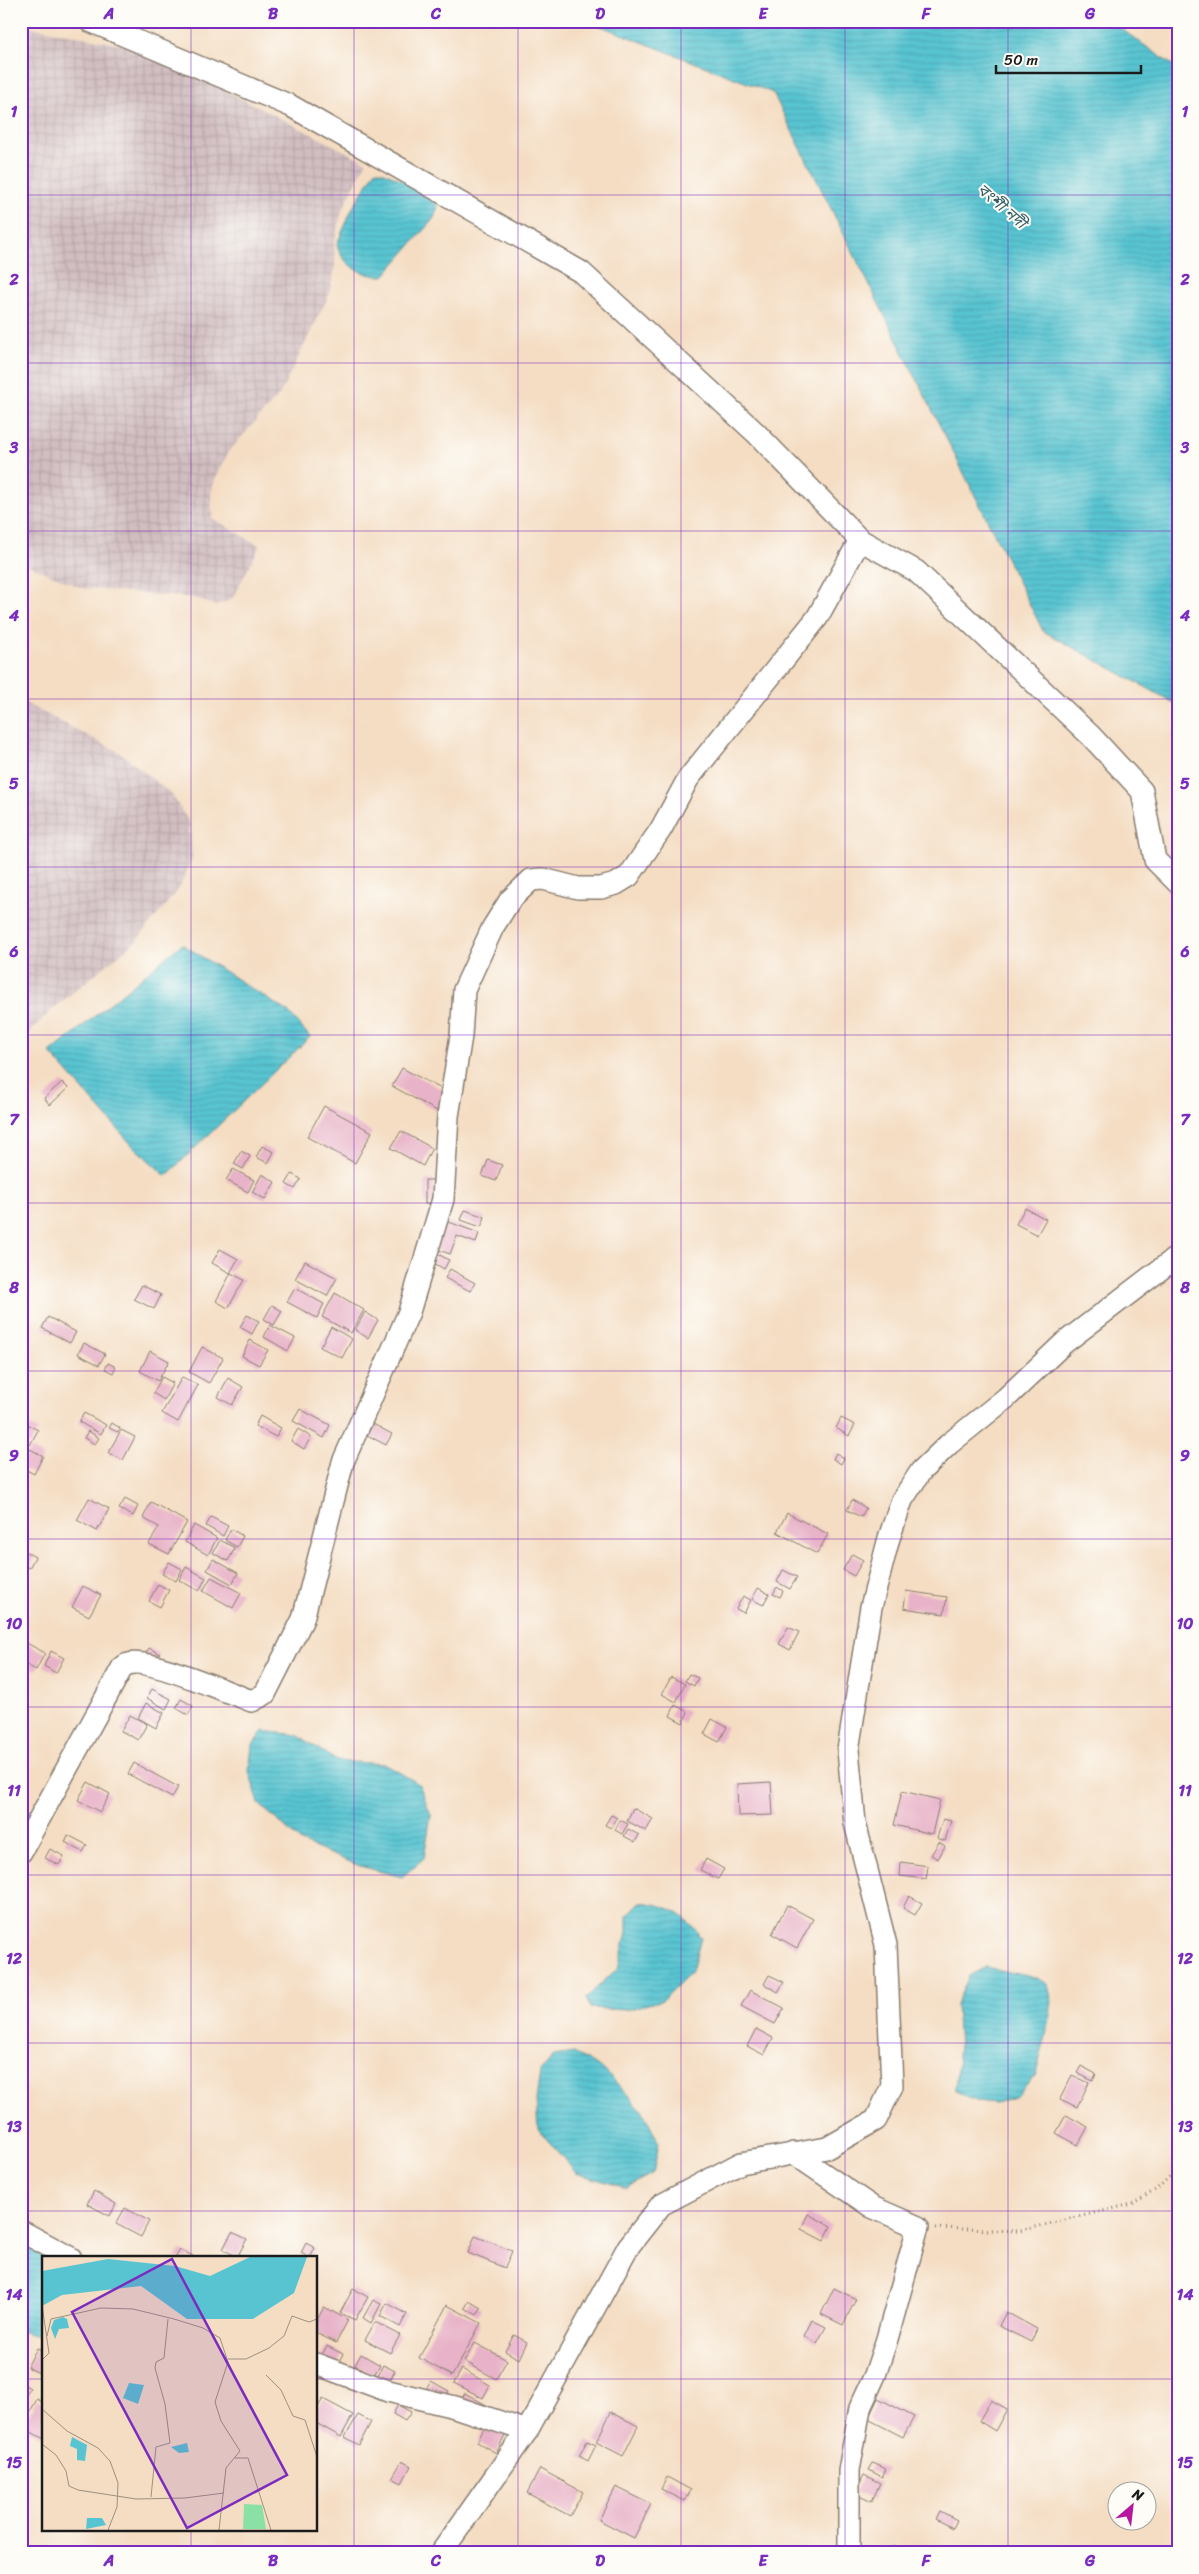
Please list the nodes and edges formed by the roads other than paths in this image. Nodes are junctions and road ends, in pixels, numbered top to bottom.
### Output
1 (90, 21) edge
2 (860, 540) junction
3 (1178, 883) edge
4 (1178, 1256) edge
5 (21, 1852) edge
6 (793, 2153) junction
7 (21, 2230) edge
8 (67, 2256) edge
9 (318, 2365) edge
10 (527, 2432) junction
11 (441, 2553) edge
12 (849, 2553) edge

1 - 2 street
2 - 3 street
2 - 5 street
4 - 6 street
6 - 10 street
6 - 12 street
7 - 8 street
9 - 10 street
10 - 11 street

